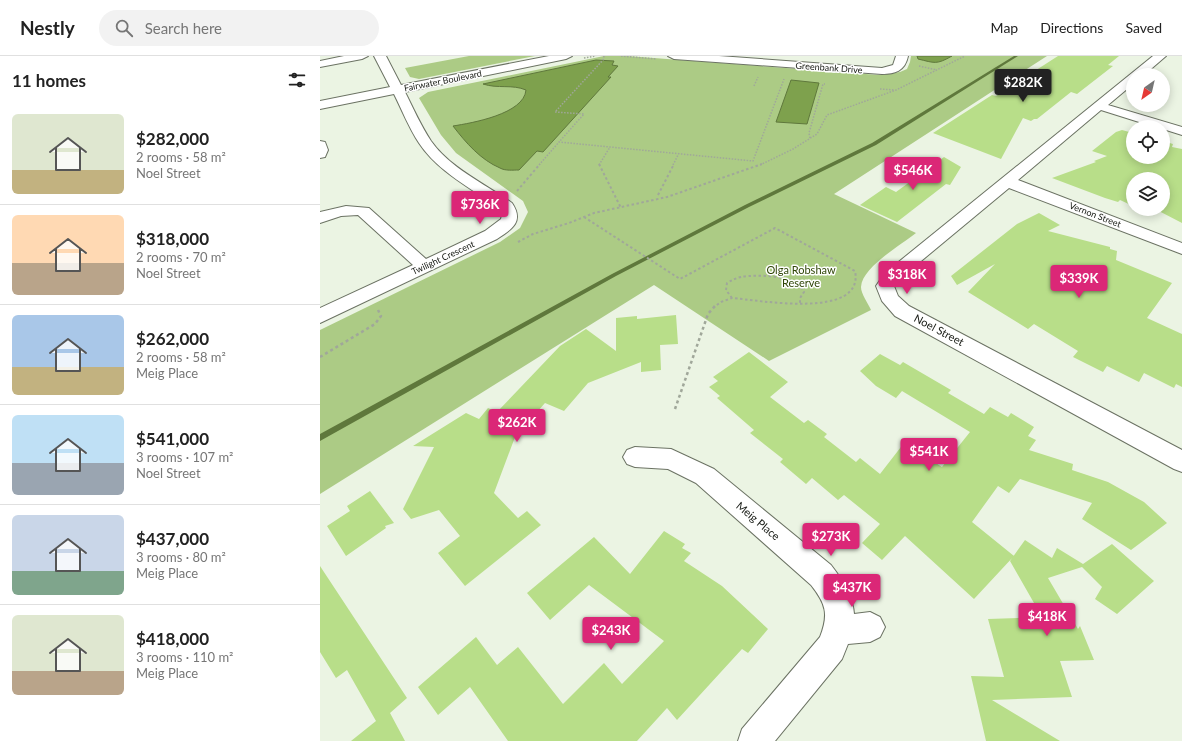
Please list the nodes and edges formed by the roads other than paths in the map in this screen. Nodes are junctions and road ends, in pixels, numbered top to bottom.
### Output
1 (362, 56) edge
2 (380, 56) edge
3 (566, 56) edge
4 (674, 56) edge
5 (902, 56) edge
6 (1160, 56) edge
7 (768, 60) edge
8 (320, 64) edge
9 (1145, 68) edge
10 (1126, 84) edge
11 (397, 90) junction
12 (320, 105) edge
13 (1100, 106) junction
14 (1182, 130) edge
15 (320, 145) edge
16 (320, 154) edge
17 (1008, 182) junction
18 (320, 218) edge
19 (1182, 249) edge
20 (424, 266) junction
21 (320, 316) edge
22 (635, 457) dead end
23 (1182, 462) edge
24 (870, 627) dead end
25 (839, 630) junction
26 (754, 741) edge

1 - 8 street
2 - 11 street
3 - 11 street, Fairwater Boulevard
4 - 7 street, Greenbank Drive
5 - 7 street, Greenbank Drive
6 - 9 street
10 - 13 street, Noel Street
11 - 12 street, Fairwater Boulevard
11 - 20 street, Twilight Crescent
13 - 14 street
13 - 17 street, Noel Street
15 - 16 street
17 - 19 street, Vernon Street
17 - 23 street, Noel Street
18 - 20 street
20 - 21 street, Twilight Crescent
22 - 25 street, Meig Place
24 - 25 street
25 - 26 street, Meig Place

